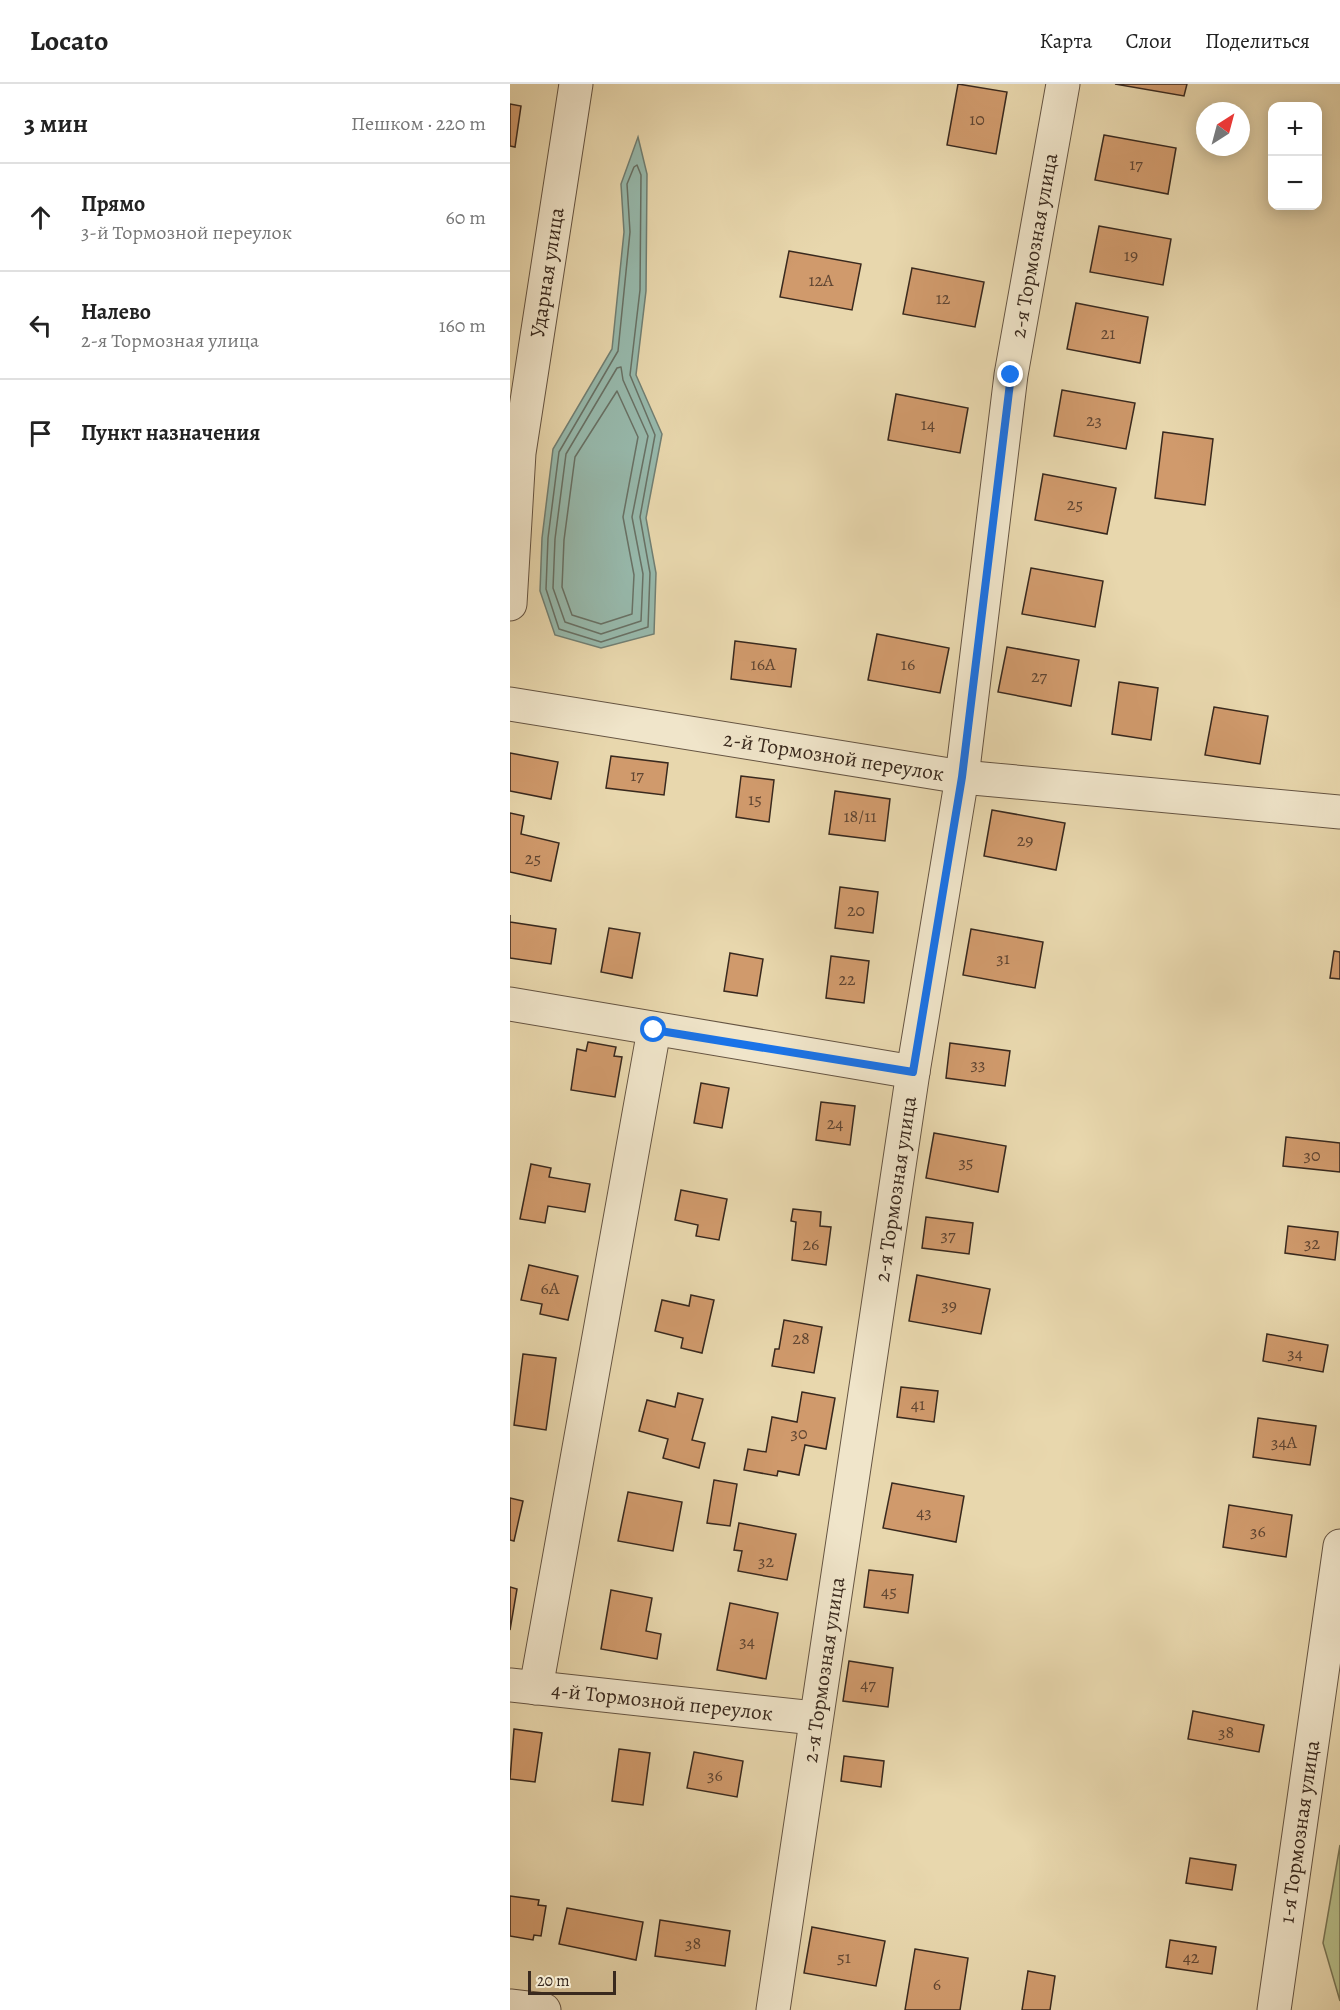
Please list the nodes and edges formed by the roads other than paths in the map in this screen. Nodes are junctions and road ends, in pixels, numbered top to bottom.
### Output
1 (576, 84) edge
2 (1063, 84) edge
3 (510, 604) edge
4 (510, 704) edge
5 (962, 777) junction
6 (1340, 812) edge
7 (510, 1004) edge
8 (654, 1030) junction
9 (913, 1072) junction
10 (1340, 1546) edge
11 (523, 1687) edge
12 (814, 1718) junction
13 (510, 2006) edge
14 (544, 2010) edge
15 (773, 2010) edge
16 (1274, 2010) edge

1 - 3 street, Ударная улица
2 - 5 street, 2-я Тормозная улица
4 - 5 street, 2-й Тормозной переулок
5 - 6 street, 2-й Тормозной переулок
5 - 9 street, 2-я Тормозная улица
7 - 8 street
8 - 9 street
8 - 11 street
9 - 12 street, 2-я Тормозная улица
10 - 16 street, 1-я Тормозная улица
11 - 12 street, 4-й Тормозной переулок
12 - 15 street, 2-я Тормозная улица
13 - 14 street

